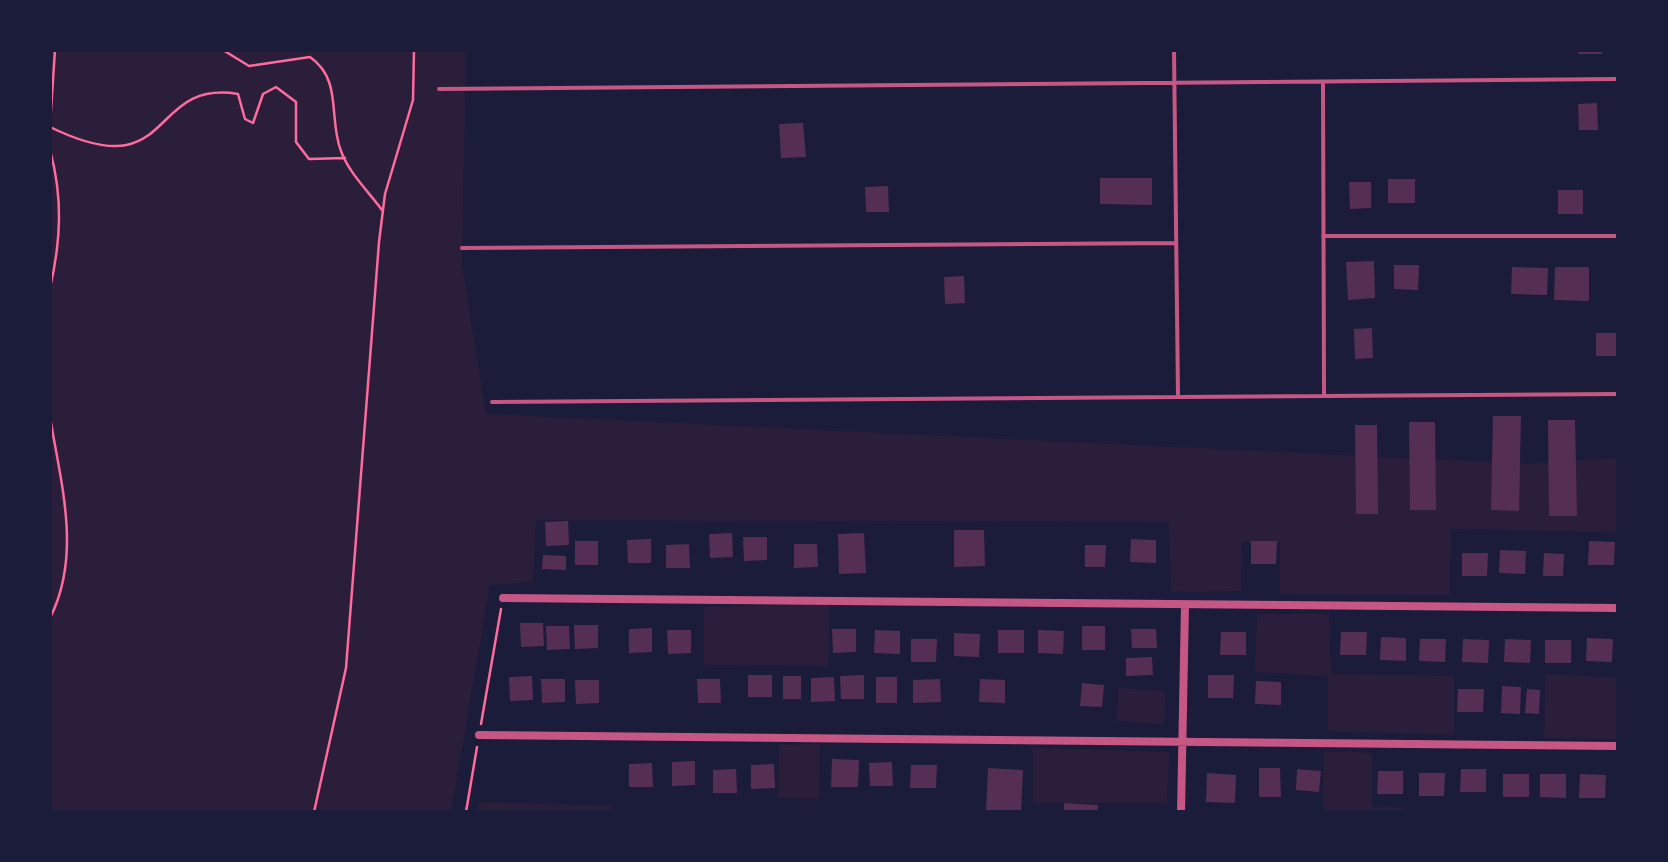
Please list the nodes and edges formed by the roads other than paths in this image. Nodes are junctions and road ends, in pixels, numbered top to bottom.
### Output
1 (1174, 50) edge
2 (1618, 78) edge
3 (1323, 83) junction
4 (1175, 85) junction
5 (439, 88) dead end
6 (1323, 236) junction
7 (1618, 236) edge
8 (1176, 243) junction
9 (462, 248) dead end
10 (1618, 394) edge
11 (1178, 396) junction
12 (1324, 396) junction
13 (492, 402) dead end
14 (503, 598) road end
15 (1185, 605) junction
16 (1618, 608) edge
17 (479, 735) road end
18 (1182, 742) junction
19 (1618, 746) edge
20 (1181, 812) edge

1 - 4 lane
2 - 3 lane
3 - 4 lane
3 - 6 lane
4 - 5 lane
4 - 8 lane
6 - 7 lane
6 - 12 lane
8 - 9 lane
8 - 11 lane
10 - 12 lane
11 - 12 lane
11 - 13 lane
14 - 15 street
15 - 16 street
15 - 18 street
17 - 18 street
18 - 19 street
18 - 20 street

